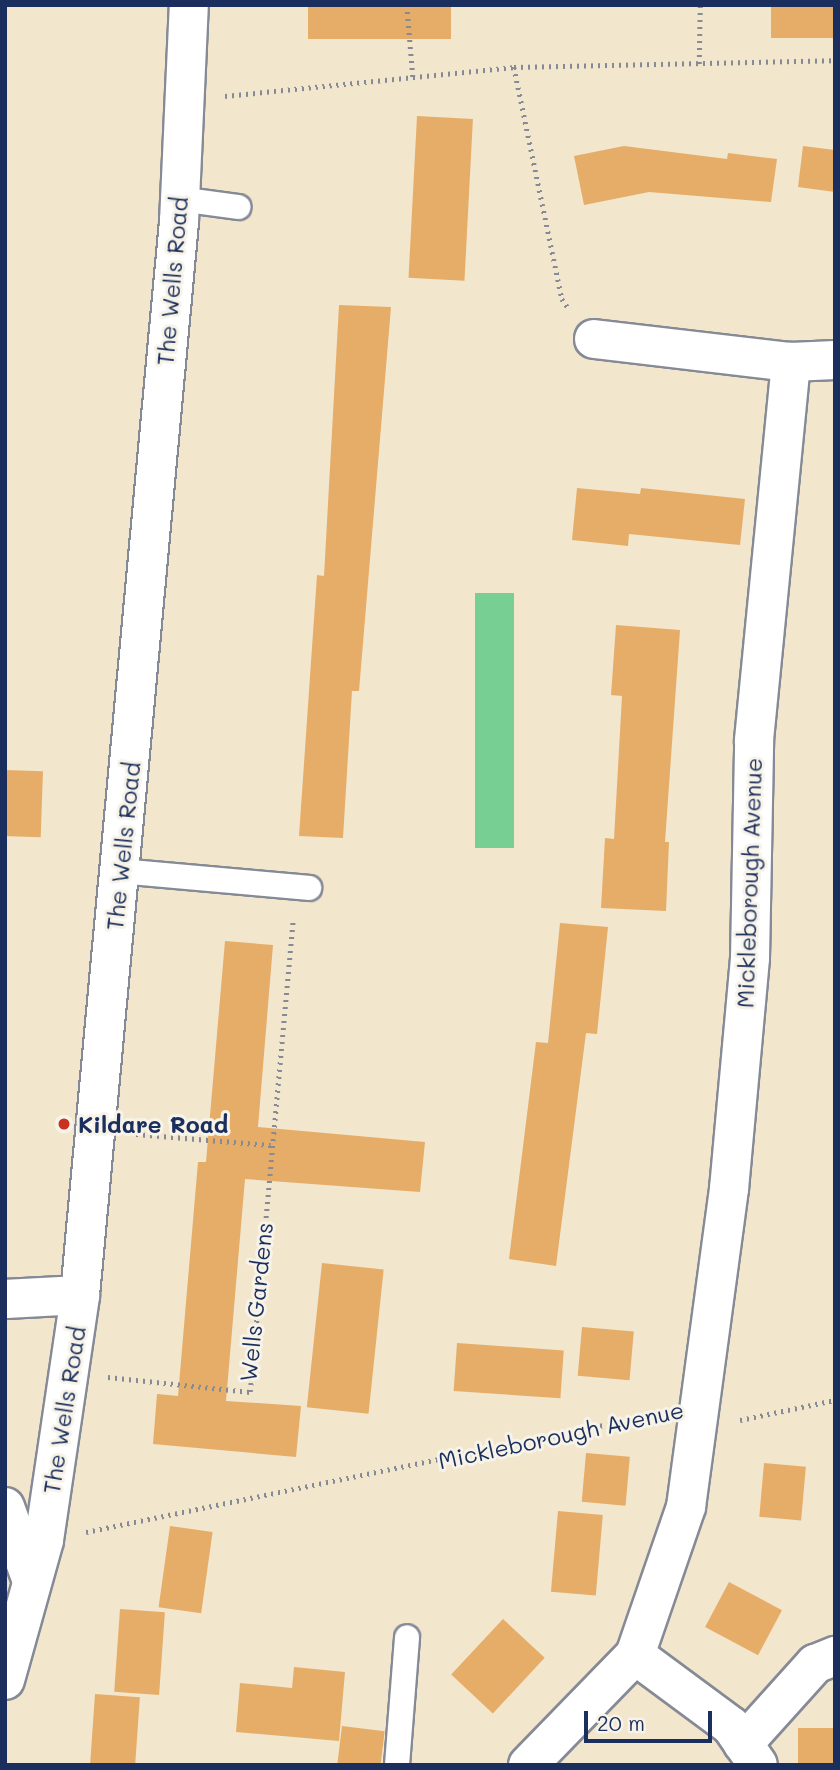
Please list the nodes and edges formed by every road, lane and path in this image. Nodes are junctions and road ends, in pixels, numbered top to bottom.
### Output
1 (189, 5) edge
2 (407, 5) edge
3 (700, 5) edge
4 (835, 60) edge
5 (699, 64) junction
6 (514, 67) junction
7 (413, 78) junction
8 (186, 98) junction
9 (179, 199) junction
10 (238, 207) dead end
11 (562, 299) dead end
12 (594, 339) dead end
13 (835, 360) edge
14 (791, 362) junction
15 (120, 872) junction
16 (303, 887) joint
17 (95, 1130) junction
18 (271, 1145) junction
19 (80, 1295) junction
20 (5, 1299) edge
21 (138, 1379) dead end
22 (835, 1399) edge
23 (699, 1417) junction
24 (5, 1507) edge
25 (44, 1540) junction
26 (32, 1581) junction
27 (407, 1637) dead end
28 (635, 1655) junction
29 (835, 1656) edge
30 (5, 1680) edge
31 (751, 1755) edge
32 (397, 1765) edge
33 (528, 1765) edge

1 - 8 street, The Wells Road
2 - 7 path
3 - 5 path
4 - 5 path
5 - 6 path
6 - 7 path
6 - 11 path
7 - 8 path
8 - 9 street, The Wells Road
9 - 10 lane
9 - 15 street, The Wells Road
12 - 14 street
13 - 14 street
14 - 23 street, Mickleborough Avenue
15 - 16 lane
15 - 17 street, The Wells Road
16 - 18 path, Wells Gardens
17 - 18 path
17 - 19 street, The Wells Road
18 - 21 path, Wells Gardens
19 - 20 street
19 - 25 street, The Wells Road
22 - 23 path, Mickleborough Avenue
23 - 25 path, Mickleborough Avenue
23 - 28 street, Mickleborough Avenue
24 - 26 street
25 - 26 street, The Wells Road
26 - 30 street, The Wells Road
27 - 32 lane
28 - 31 street
28 - 33 street, Mickleborough Avenue
29 - 31 street

